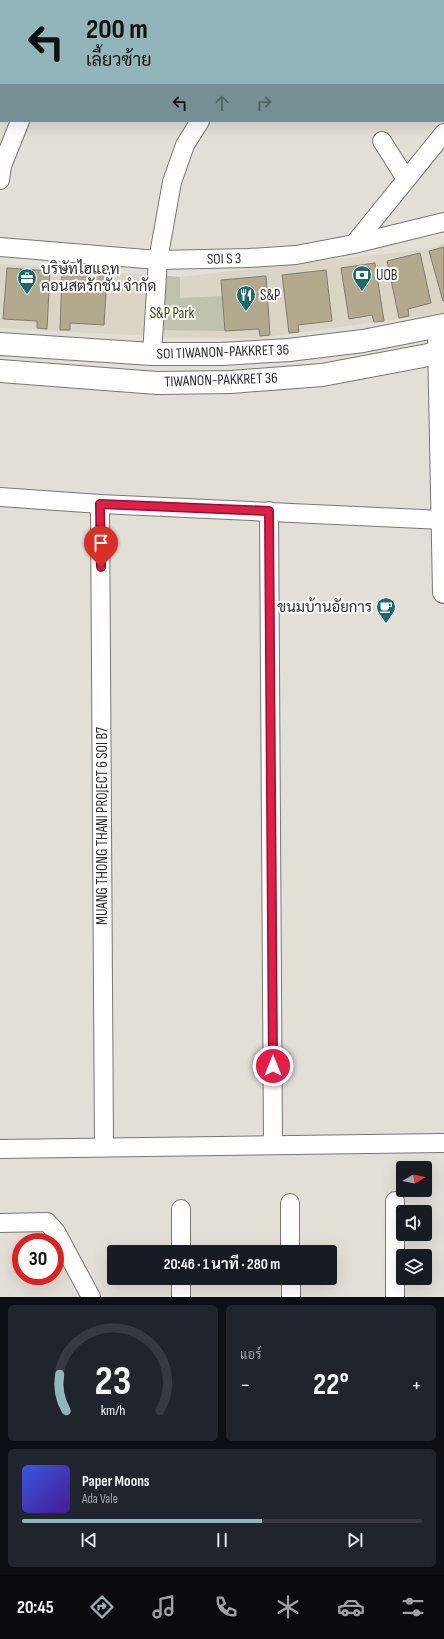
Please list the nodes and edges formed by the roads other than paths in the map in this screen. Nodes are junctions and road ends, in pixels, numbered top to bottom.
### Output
1 (20, 122) edge
2 (199, 122) edge
3 (444, 133) edge
4 (382, 141) dead end
5 (406, 179) junction
6 (0, 180) edge
7 (444, 222) edge
8 (354, 244) junction
9 (0, 247) edge
10 (158, 260) junction
11 (441, 326) edge
12 (0, 344) edge
13 (442, 353) edge
14 (152, 354) junction
15 (0, 372) edge
16 (0, 497) edge
17 (100, 504) junction
18 (269, 511) junction
19 (443, 520) junction
20 (444, 592) edge
21 (444, 1143) edge
22 (273, 1145) junction
23 (104, 1148) junction
24 (0, 1149) edge
25 (290, 1202) dead end
26 (395, 1202) dead end
27 (181, 1209) dead end
28 (0, 1223) edge
29 (181, 1245) edge
30 (290, 1245) edge
31 (181, 1285) edge
32 (291, 1285) edge
33 (90, 1297) edge
34 (181, 1297) edge
35 (291, 1297) edge
36 (395, 1297) edge

1 - 6 street
2 - 10 street
3 - 5 street
4 - 5 street
5 - 8 street
7 - 8 street, SOI S 3
8 - 10 street, SOI S 3
9 - 10 street, SOI S 3
10 - 14 street
11 - 13 street
11 - 14 street, SOI TIWANON-PAKKRET 36
12 - 14 street, SOI TIWANON-PAKKRET 36
13 - 15 street, TIWANON-PAKKRET 36
13 - 19 street
16 - 17 street
17 - 18 street
17 - 23 street, MUANG THONG THANI PROJECT 6 SOI B7
18 - 19 street
18 - 22 street
19 - 20 street
21 - 22 street
22 - 23 street
23 - 24 street
25 - 30 street
26 - 36 street
27 - 29 street
28 - 33 street
31 - 34 street
32 - 35 street

